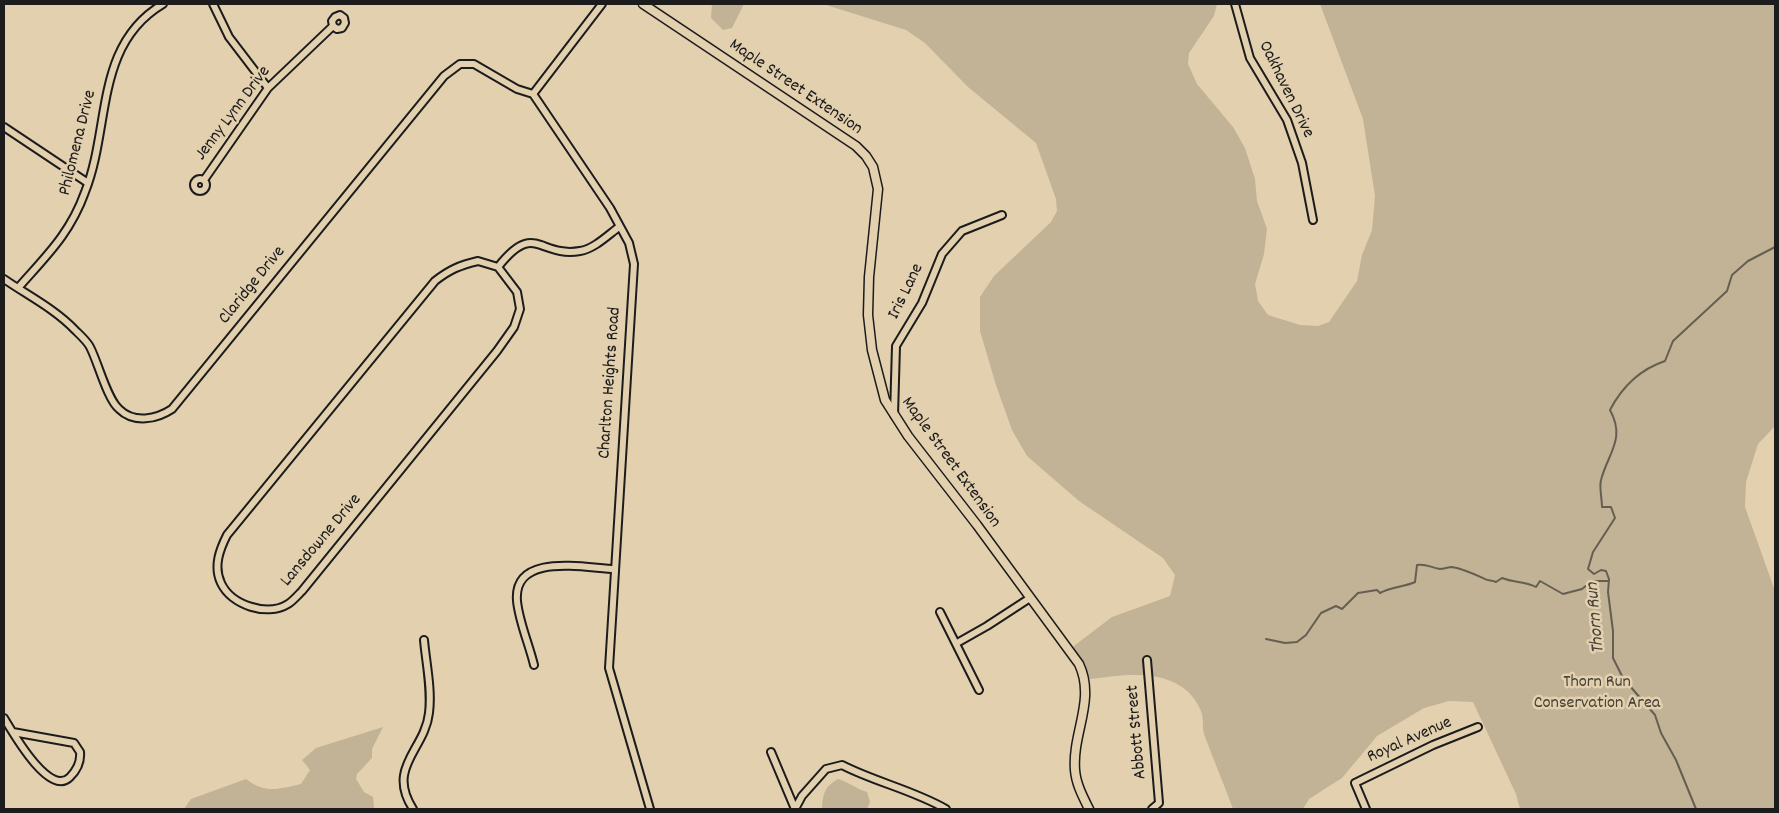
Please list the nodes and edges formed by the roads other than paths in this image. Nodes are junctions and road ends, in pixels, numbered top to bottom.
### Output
1 (162, 4) edge
2 (213, 4) edge
3 (602, 4) edge
4 (643, 4) edge
5 (1235, 4) edge
6 (653, 6) edge
7 (333, 26) dead end
8 (268, 88) junction
9 (533, 94) junction
10 (4, 127) edge
11 (204, 180) dead end
12 (88, 183) junction
13 (1002, 215) dead end
14 (1313, 220) dead end
15 (618, 227) junction
16 (498, 267) junction
17 (4, 279) edge
18 (18, 288) junction
19 (894, 416) junction
20 (615, 569) junction
21 (1030, 598) junction
22 (940, 612) dead end
23 (424, 640) dead end
24 (957, 643) junction
25 (1147, 660) dead end
26 (534, 665) dead end
27 (979, 690) dead end
28 (4, 718) edge
29 (1478, 727) dead end
30 (13, 732) junction
31 (771, 752) dead end
32 (413, 809) edge
33 (650, 809) edge
34 (795, 809) edge
35 (946, 809) edge
36 (1089, 809) edge
37 (1152, 809) edge
38 (1366, 809) edge

1 - 12 street, Philomena Drive
2 - 8 street
3 - 9 street
4 - 6 street, Maple Street Extension
5 - 14 street, Oakhaven Drive
6 - 19 street, Maple Street Extension
7 - 8 street, Jenny Lynn Drive
8 - 11 street, Jenny Lynn Drive
9 - 15 street, Charlton Heights Road
9 - 18 street, Claridge Drive
10 - 12 street
12 - 18 street, Philomena Drive
13 - 19 street, Iris Lane
15 - 16 street
15 - 20 street, Charlton Heights Road
16 - 16 street, Lansdowne Drive
17 - 18 street, Claridge Drive
19 - 21 street, Maple Street Extension
20 - 26 street
20 - 33 street, Charlton Heights Road
21 - 24 street
21 - 36 street, Maple Street Extension
22 - 24 street
23 - 32 street
24 - 27 street
25 - 37 street, Abbott Street
28 - 30 street
29 - 38 street, Royal Avenue
30 - 30 street
31 - 34 street
34 - 35 street

